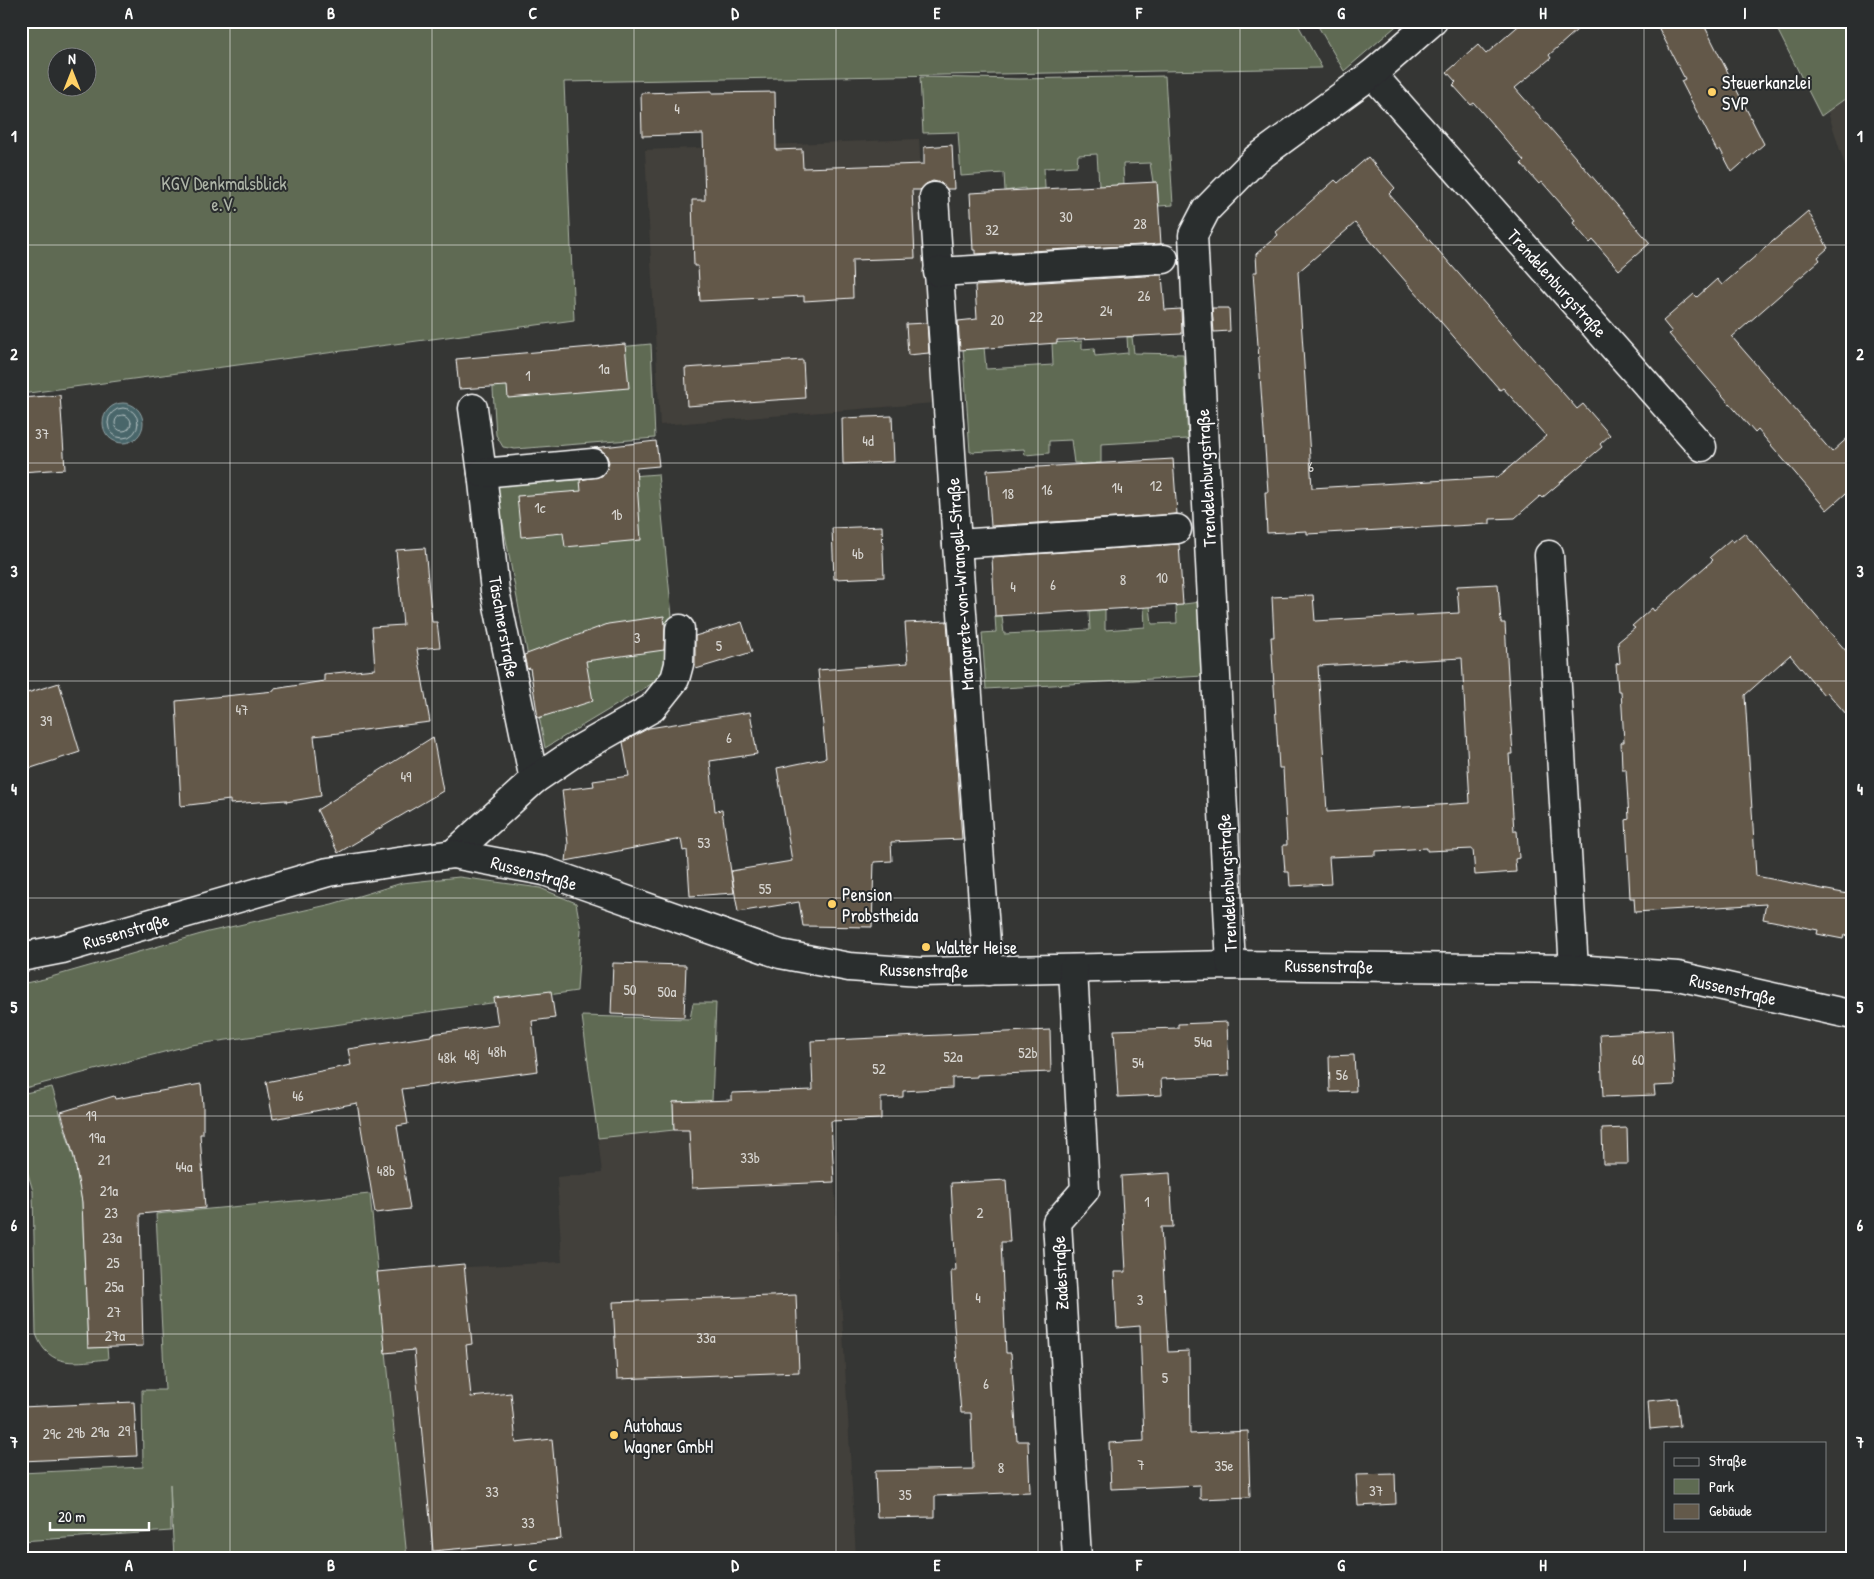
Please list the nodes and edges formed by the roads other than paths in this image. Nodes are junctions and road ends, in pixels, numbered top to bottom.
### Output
1 (1433, 21) edge
2 (1372, 74) junction
3 (934, 197) dead end
4 (1164, 259) dead end
5 (938, 272) junction
6 (473, 408) dead end
7 (1702, 447) dead end
8 (593, 462) dead end
9 (482, 473) junction
10 (1177, 529) dead end
11 (957, 544) junction
12 (1549, 555) dead end
13 (680, 629) dead end
14 (534, 780) junction
15 (453, 854) junction
16 (21, 957) edge
17 (1232, 965) junction
18 (1073, 969) junction
19 (1574, 969) junction
20 (988, 971) junction
21 (1853, 1016) edge
22 (1077, 1558) edge

1 - 2 street, Trendelenburgstraße
2 - 7 street, Trendelenburgstraße
2 - 17 street, Trendelenburgstraße
3 - 5 street, Margarete-von-Wrangell-Straße
4 - 5 street
5 - 11 street, Margarete-von-Wrangell-Straße
6 - 9 street, Täschnerstraße
8 - 9 street
9 - 14 street, Täschnerstraße
10 - 11 street
11 - 20 street, Margarete-von-Wrangell-Straße
12 - 19 street
13 - 14 street
14 - 15 street
15 - 16 street, Russenstraße
15 - 20 street, Russenstraße
17 - 18 street, Russenstraße
17 - 19 street, Russenstraße
18 - 20 street, Russenstraße
18 - 22 street, Zadestraße
19 - 21 street, Russenstraße

